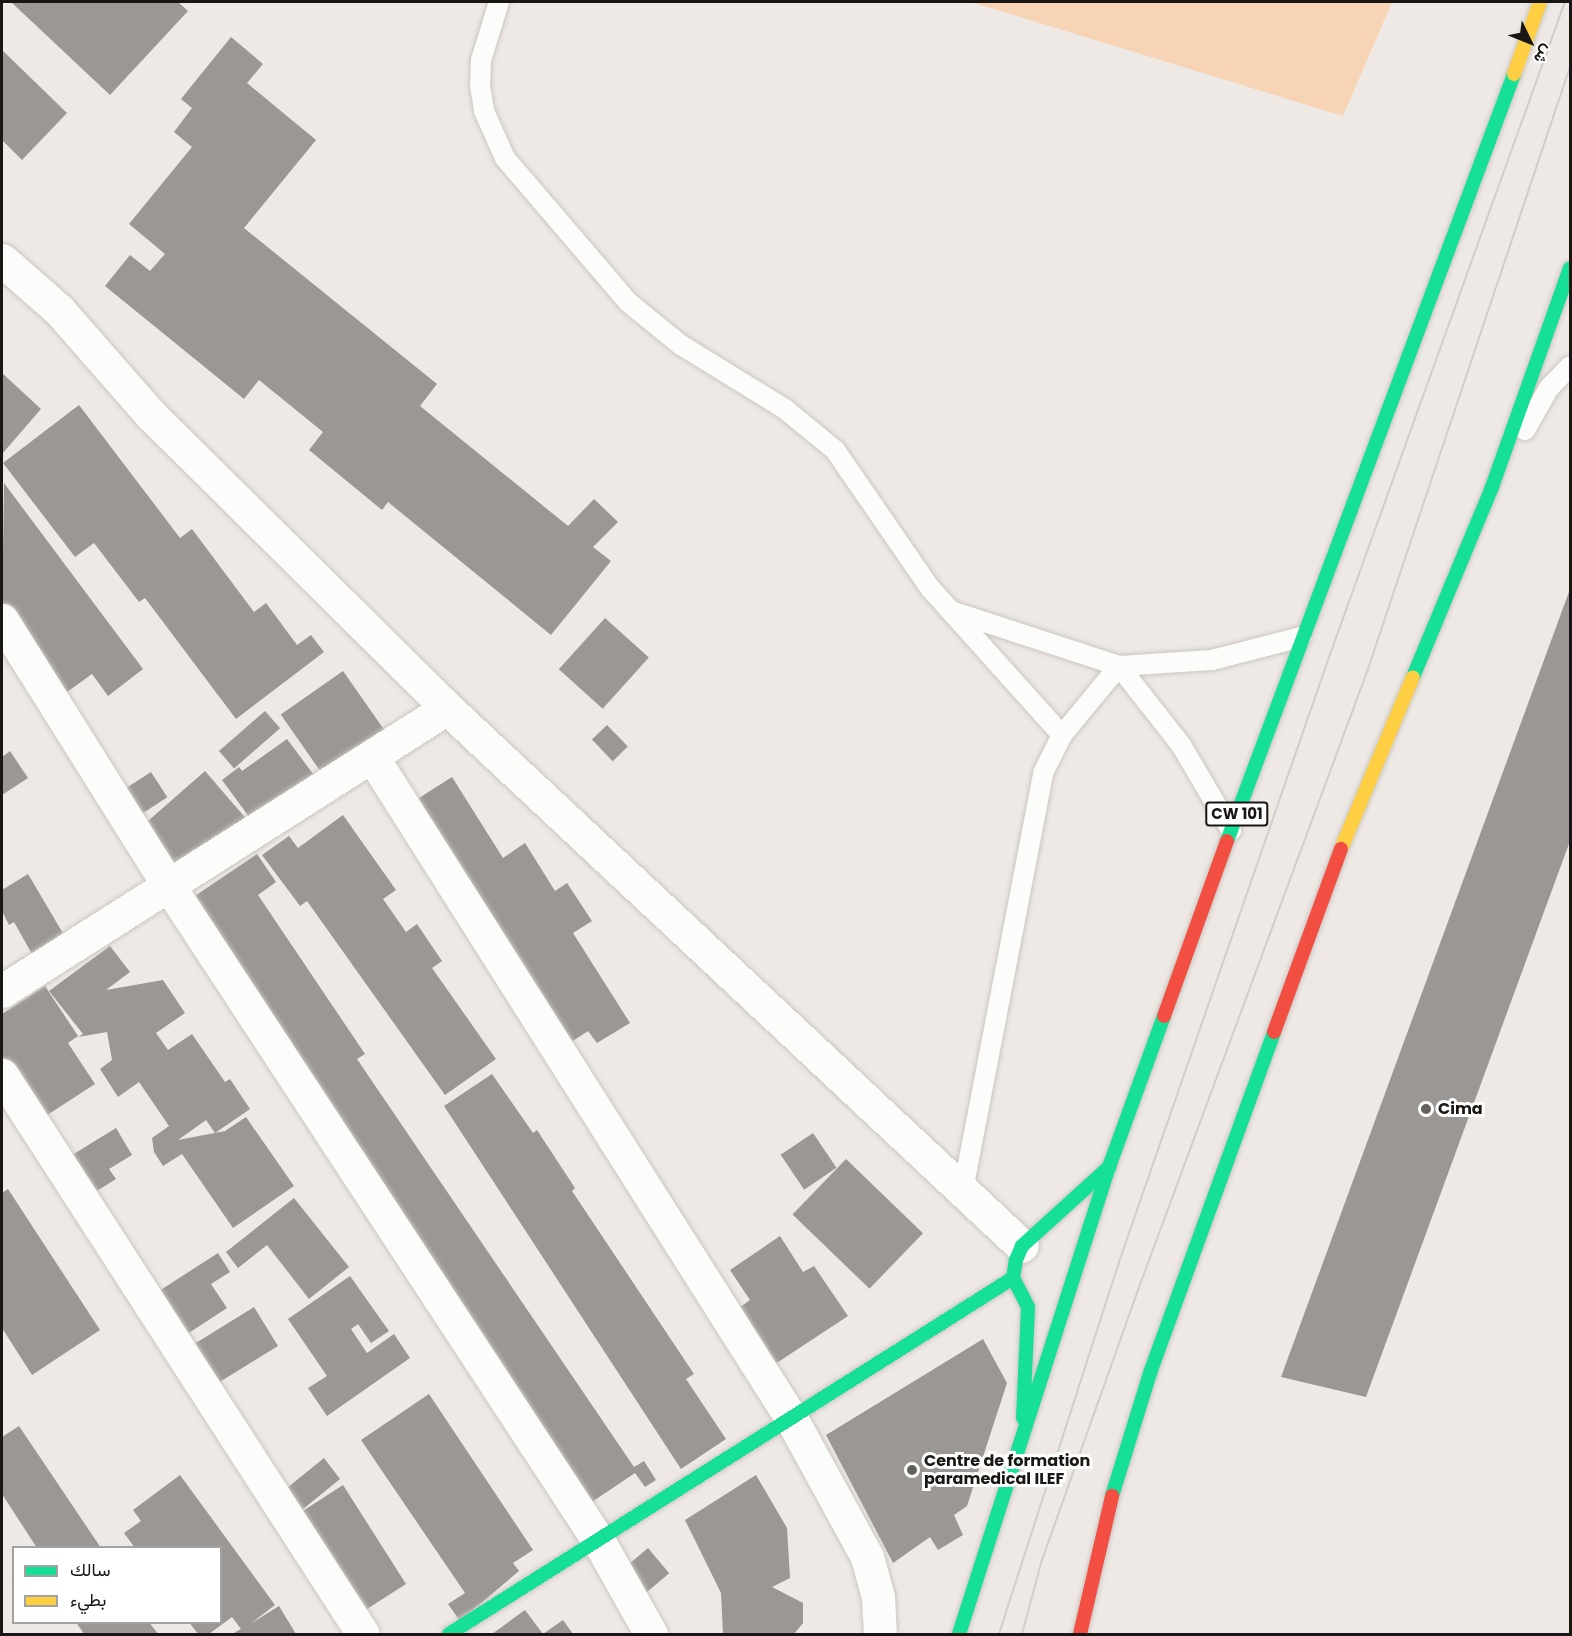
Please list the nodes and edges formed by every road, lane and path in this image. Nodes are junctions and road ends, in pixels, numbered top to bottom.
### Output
1 (499, 2) edge
2 (1540, 2) edge
3 (2, 260) edge
4 (1570, 268) edge
5 (1570, 366) edge
6 (1492, 487) junction
7 (949, 610) junction
8 (2, 620) edge
9 (1301, 637) junction
10 (1119, 666) junction
11 (447, 708) junction
12 (1062, 735) junction
13 (373, 758) junction
14 (1231, 830) junction
15 (169, 885) junction
16 (2, 991) edge
17 (2, 1075) edge
18 (1108, 1167) junction
19 (963, 1190) junction
20 (1022, 1246) junction
21 (1013, 1278) junction
22 (791, 1418) junction
23 (1022, 1442) junction
24 (598, 1540) junction
25 (363, 1635) edge
26 (449, 1635) edge
27 (651, 1635) edge
28 (880, 1635) edge
29 (959, 1635) edge
30 (1080, 1635) edge

1 - 7 lane
2 - 9 main road, CW 101
3 - 11 street
4 - 6 main road
5 - 6 lane
6 - 30 main road
7 - 10 lane
7 - 12 lane
8 - 15 street
9 - 10 lane
9 - 14 main road, CW 101
10 - 12 lane
10 - 14 lane
11 - 13 street
11 - 19 street
12 - 19 lane
13 - 15 street
13 - 22 street
14 - 18 main road, CW 101
15 - 16 street
15 - 24 street
17 - 25 street
18 - 20 main road
18 - 23 main road, CW 101
19 - 20 street
20 - 21 main road
21 - 22 main road
21 - 23 main road
22 - 24 main road
22 - 28 street
23 - 29 main road, CW 101
24 - 26 main road
24 - 27 street

